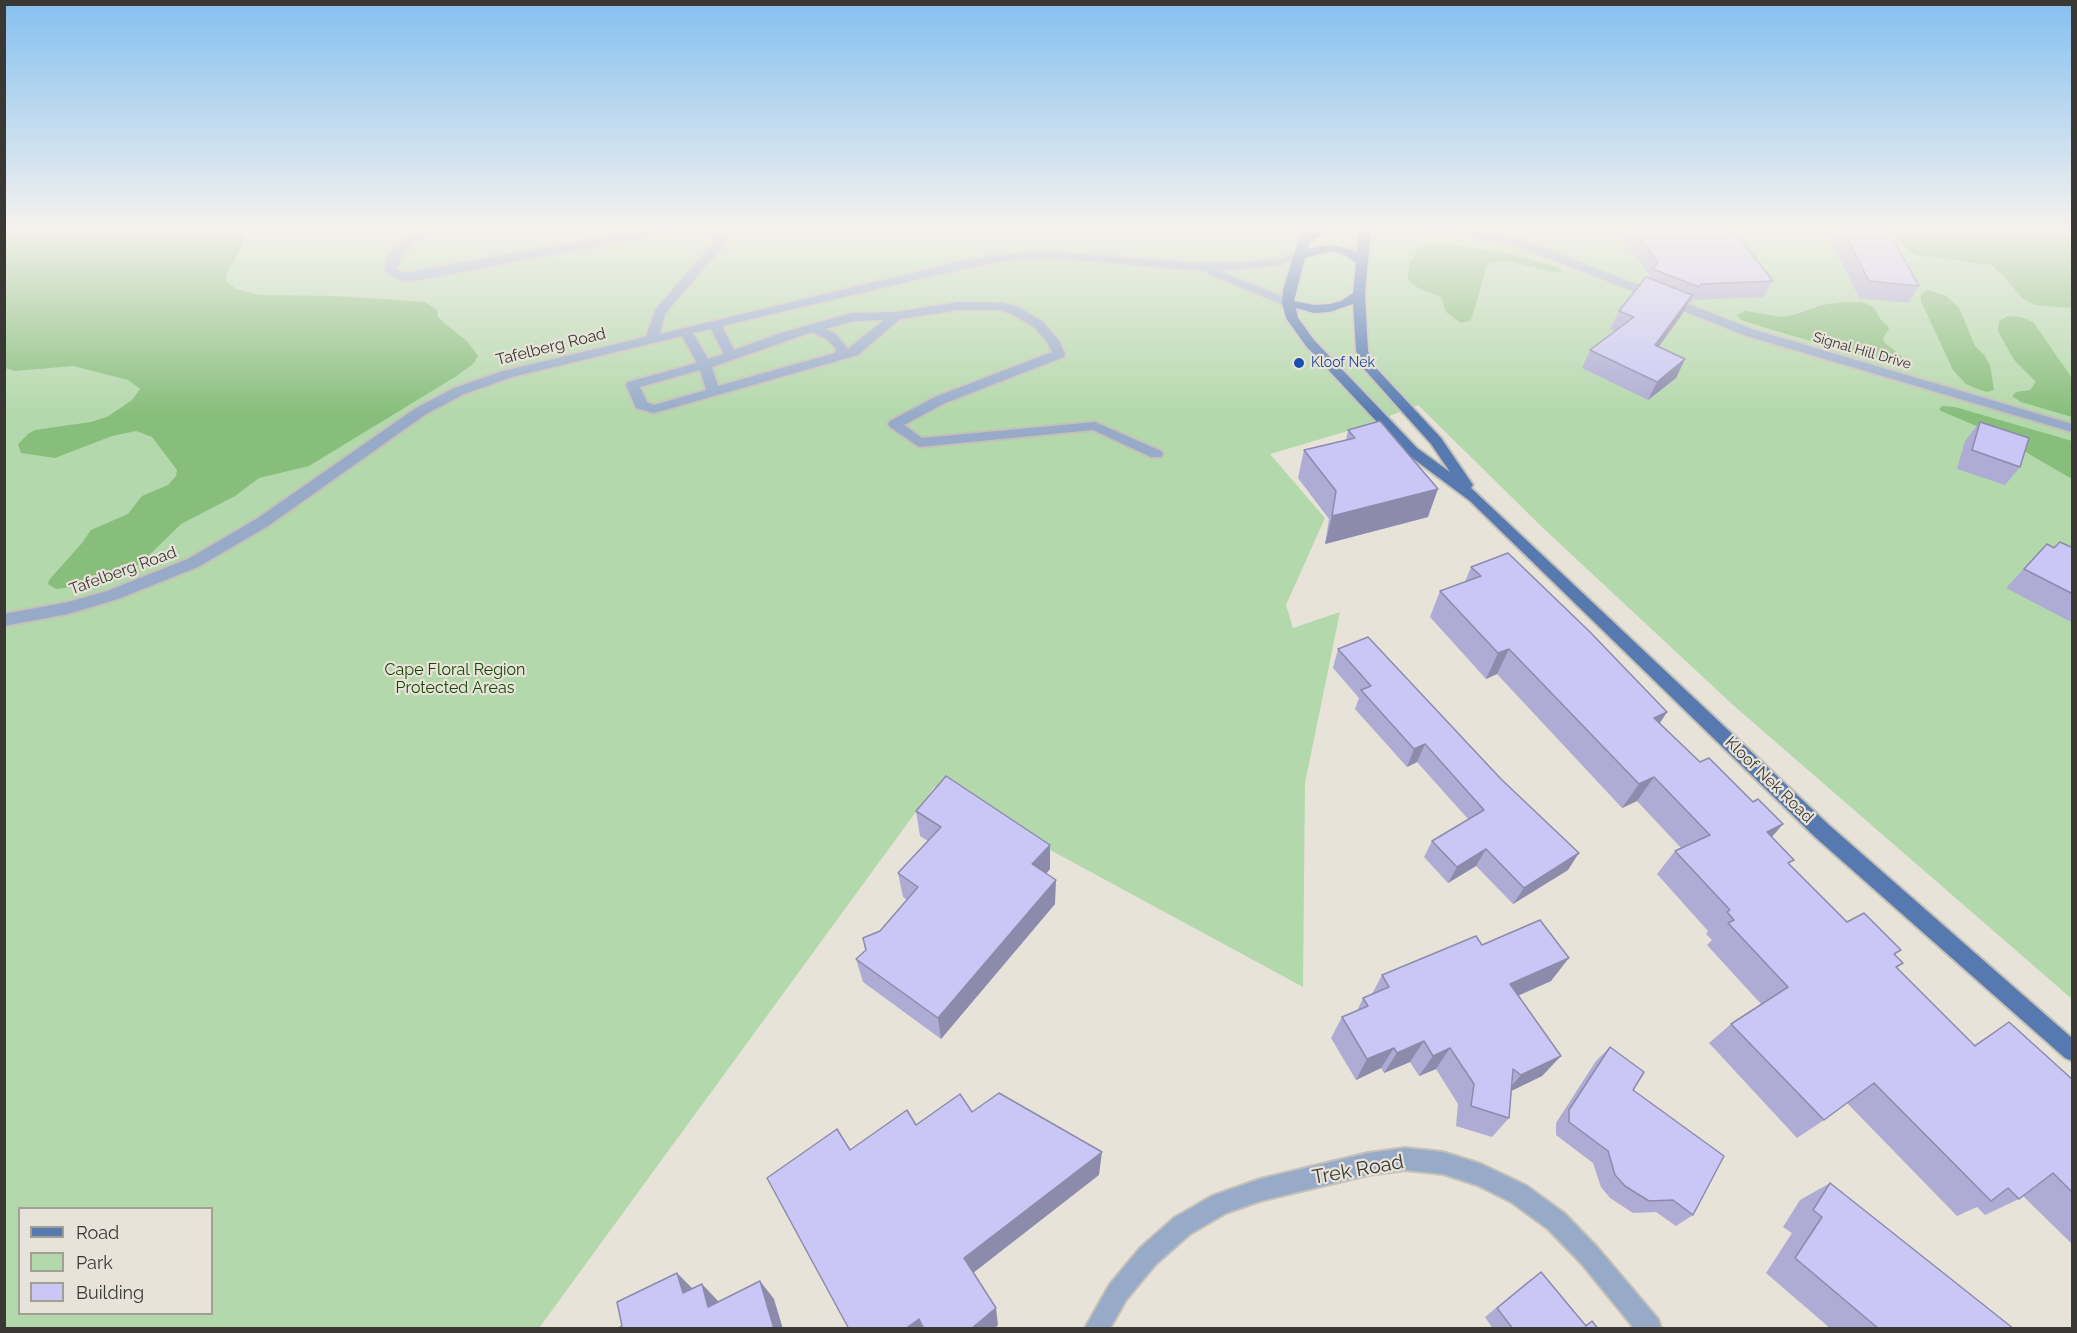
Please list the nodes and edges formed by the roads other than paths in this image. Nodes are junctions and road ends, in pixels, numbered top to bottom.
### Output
1 (679, 290) edge
2 (860, 290) edge
3 (1259, 290) edge
4 (1289, 290) edge
5 (1359, 290) edge
6 (1642, 290) edge
7 (1359, 294) junction
8 (1288, 303) junction
9 (896, 316) junction
10 (716, 326) junction
11 (814, 328) junction
12 (686, 332) junction
13 (652, 339) junction
14 (841, 355) junction
15 (731, 356) junction
16 (705, 365) junction
17 (712, 392) junction
18 (2073, 428) edge
19 (1156, 454) dead end
20 (1475, 498) junction
21 (4, 620) edge
22 (2073, 1051) edge
23 (1097, 1329) edge
24 (1649, 1329) edge

1 - 13 street
2 - 10 street, Tafelberg Road
3 - 8 street, Tafelberg Road
4 - 8 main road
5 - 7 main road
6 - 18 street, Signal Hill Drive
7 - 8 main road
7 - 20 main road, Kloof Nek Road
8 - 20 main road, Kloof Nek Road
9 - 11 street
9 - 14 street
9 - 19 street
10 - 12 street, Tafelberg Road
10 - 15 street
11 - 14 street
11 - 15 street
12 - 13 street, Tafelberg Road
12 - 16 street
13 - 21 street, Tafelberg Road
14 - 17 street
15 - 16 street
16 - 17 street
16 - 17 street
20 - 22 main road, Kloof Nek Road
23 - 24 street, Trek Road

